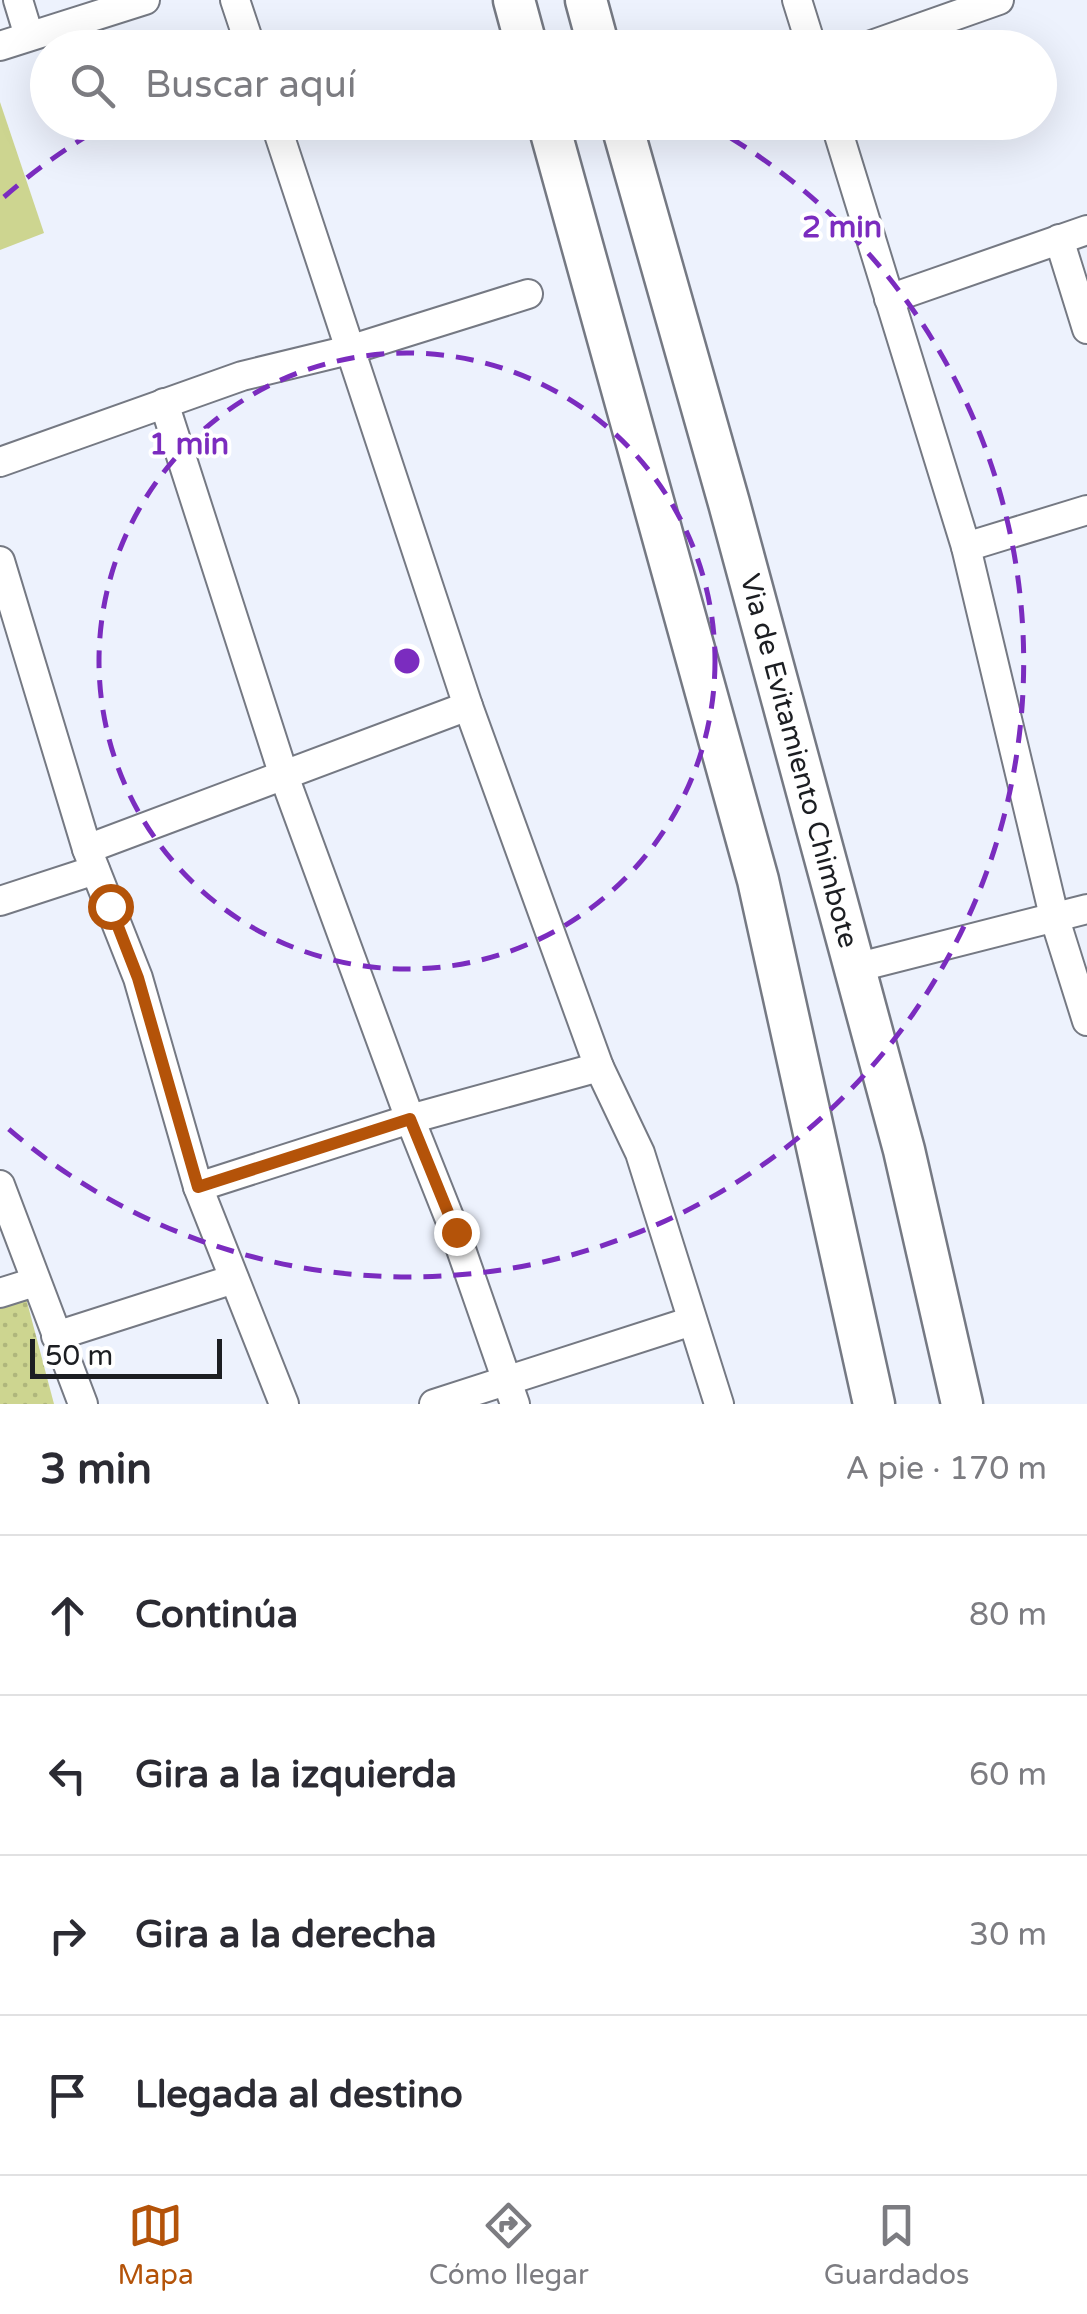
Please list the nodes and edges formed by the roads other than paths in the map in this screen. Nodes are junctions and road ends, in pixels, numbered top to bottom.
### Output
1 (18, 0) edge
2 (145, 0) edge
3 (235, 0) edge
4 (514, 0) edge
5 (586, 0) edge
6 (797, 0) edge
7 (999, 0) edge
8 (48, 30) edge
9 (245, 30) edge
10 (522, 30) edge
11 (594, 30) edge
12 (806, 30) edge
13 (914, 30) edge
14 (29, 36) joint
15 (0, 46) edge
16 (281, 140) edge
17 (553, 140) edge
18 (626, 140) edge
19 (840, 140) edge
20 (1087, 230) edge
21 (1059, 239) junction
22 (528, 294) dead end
23 (889, 300) junction
24 (1087, 329) edge
25 (350, 350) junction
26 (164, 403) junction
27 (0, 462) edge
28 (1087, 510) edge
29 (966, 547) junction
30 (0, 561) edge
31 (468, 706) junction
32 (284, 776) junction
33 (91, 859) junction
34 (0, 901) edge
35 (1087, 909) edge
36 (1054, 916) junction
37 (855, 968) junction
38 (1087, 1021) edge
39 (599, 1067) junction
40 (410, 1119) junction
41 (0, 1185) edge
42 (198, 1187) junction
43 (234, 1279) junction
44 (35, 1282) junction
45 (0, 1293) edge
46 (692, 1321) junction
47 (56, 1336) junction
48 (511, 1392) edge
49 (82, 1404) edge
50 (284, 1404) edge
51 (434, 1404) edge
52 (720, 1404) edge
53 (874, 1404) edge
54 (962, 1404) edge

1 - 14 street
2 - 8 street
3 - 9 street
4 - 10 highway
5 - 11 highway
6 - 12 street
7 - 13 street
14 - 15 street
16 - 25 street
17 - 53 highway
18 - 37 highway, Via de Evitamiento Chimbote
19 - 23 street
20 - 21 street
21 - 23 street
21 - 24 street
22 - 25 street
23 - 29 street
25 - 26 street
25 - 31 street
26 - 27 street
26 - 32 street
28 - 29 street
29 - 36 street
30 - 33 street
31 - 32 street
31 - 39 street
32 - 33 street
32 - 40 street
33 - 34 street
33 - 42 street
35 - 36 street
36 - 37 street
36 - 38 street
37 - 54 highway, Via de Evitamiento Chimbote
39 - 40 street
39 - 46 street
40 - 42 street
40 - 48 street
41 - 44 street
42 - 43 street
43 - 47 street
43 - 50 street
44 - 45 street
44 - 47 street
46 - 48 street
46 - 52 street
47 - 49 street
48 - 51 street

